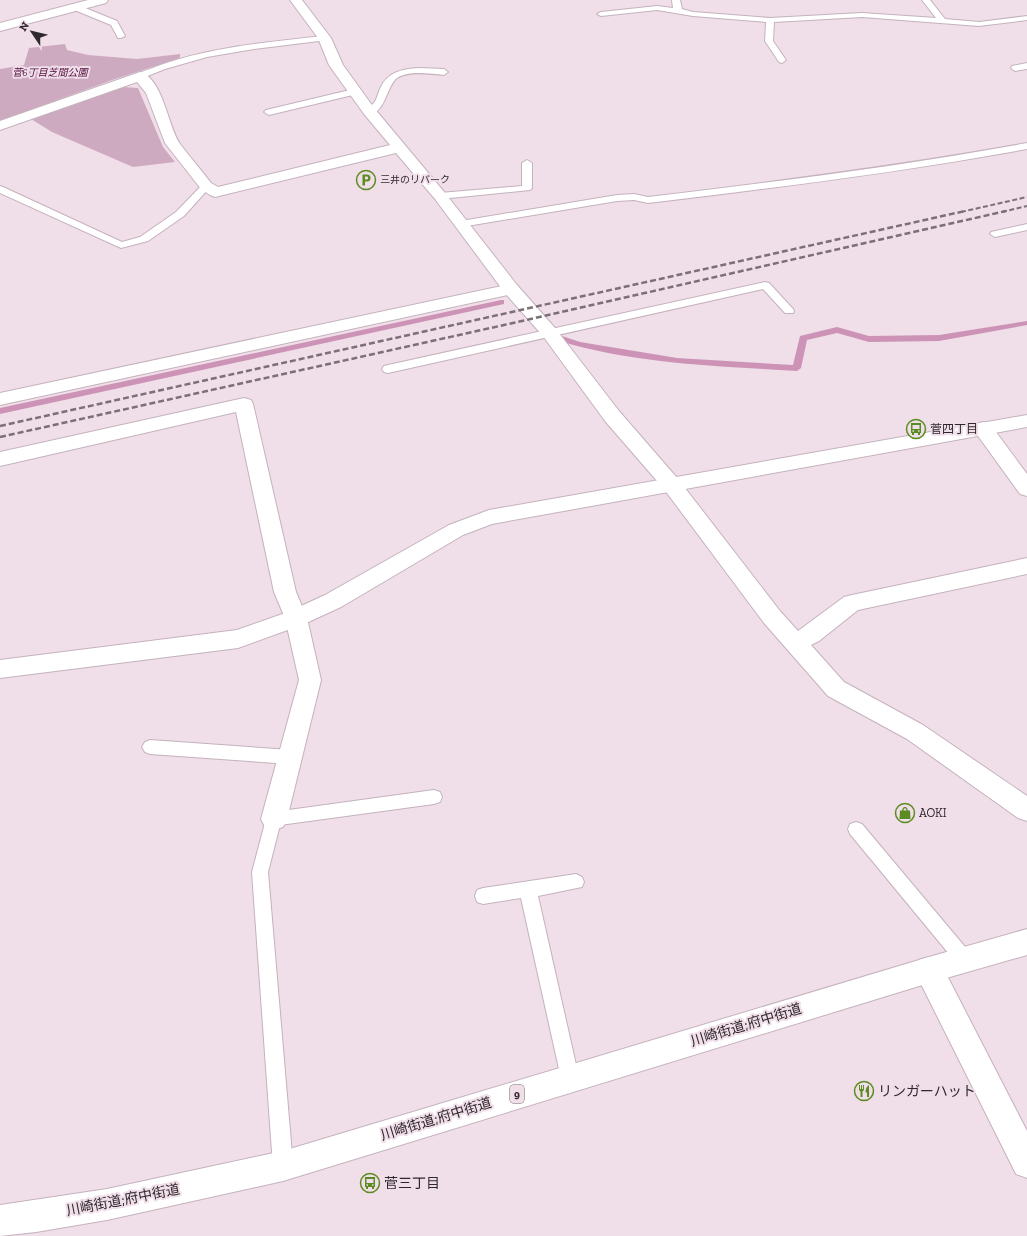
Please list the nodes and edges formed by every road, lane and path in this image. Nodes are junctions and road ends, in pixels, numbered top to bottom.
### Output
1 (102, 0) edge
2 (296, 0) edge
3 (676, 0) edge
4 (926, 0) edge
5 (75, 7) junction
6 (678, 12) junction
7 (601, 14) dead end
8 (1027, 18) edge
9 (770, 20) junction
10 (943, 22) junction
11 (0, 27) edge
12 (121, 36) dead end
13 (324, 38) junction
14 (782, 60) dead end
15 (1027, 66) edge
16 (1015, 68) dead end
17 (444, 72) dead end
18 (140, 76) junction
19 (354, 92) junction
20 (369, 111) junction
21 (269, 112) dead end
22 (0, 126) edge
23 (1027, 146) edge
24 (398, 148) junction
25 (527, 163) dead end
26 (206, 186) junction
27 (0, 189) edge
28 (440, 196) junction
29 (461, 224) junction
30 (1027, 227) edge
31 (995, 234) dead end
32 (511, 289) junction
33 (789, 311) dead end
34 (549, 332) junction
35 (388, 369) dead end
36 (0, 399) edge
37 (1027, 421) edge
38 (983, 429) junction
39 (0, 459) edge
40 (671, 484) junction
41 (1027, 489) edge
42 (1027, 566) edge
43 (296, 618) junction
44 (794, 643) junction
45 (0, 669) edge
46 (150, 747) dead end
47 (290, 757) junction
48 (434, 797) dead end
49 (1027, 810) edge
50 (274, 819) junction
51 (856, 829) dead end
52 (576, 882) dead end
53 (528, 890) junction
54 (484, 896) dead end
55 (1027, 942) edge
56 (965, 960) junction
57 (929, 970) junction
58 (570, 1078) junction
59 (1027, 1163) edge
60 (283, 1166) junction
61 (0, 1221) edge

1 - 5 street
2 - 13 street
3 - 6 lane
4 - 10 lane
5 - 11 street
5 - 12 lane
6 - 7 lane
6 - 9 lane
8 - 10 lane
9 - 10 lane
9 - 14 lane
13 - 18 lane
13 - 19 street
15 - 16 lane
17 - 20 lane
18 - 22 street
18 - 26 street
19 - 20 street
19 - 21 lane
20 - 24 street
23 - 29 lane
24 - 26 street
24 - 28 street
25 - 28 lane
26 - 27 lane
28 - 29 street
29 - 32 street
30 - 31 lane
32 - 34 street
32 - 36 street
33 - 34 lane
34 - 35 lane
34 - 40 street
37 - 38 street
38 - 40 street
38 - 41 street
39 - 43 street
40 - 43 street
40 - 44 street
42 - 44 street
43 - 45 street
43 - 47 street
44 - 49 street
46 - 47 lane
47 - 50 street
48 - 50 lane
50 - 60 lane
51 - 56 lane
52 - 53 lane
53 - 54 lane
53 - 58 lane
55 - 56 street, 川崎街道;府中街道 / 9
56 - 57 street, 川崎街道;府中街道 / 9
57 - 58 street, 川崎街道;府中街道 / 9
57 - 59 street
58 - 60 street, 川崎街道;府中街道 / 9
60 - 61 street, 川崎街道;府中街道 / 9

